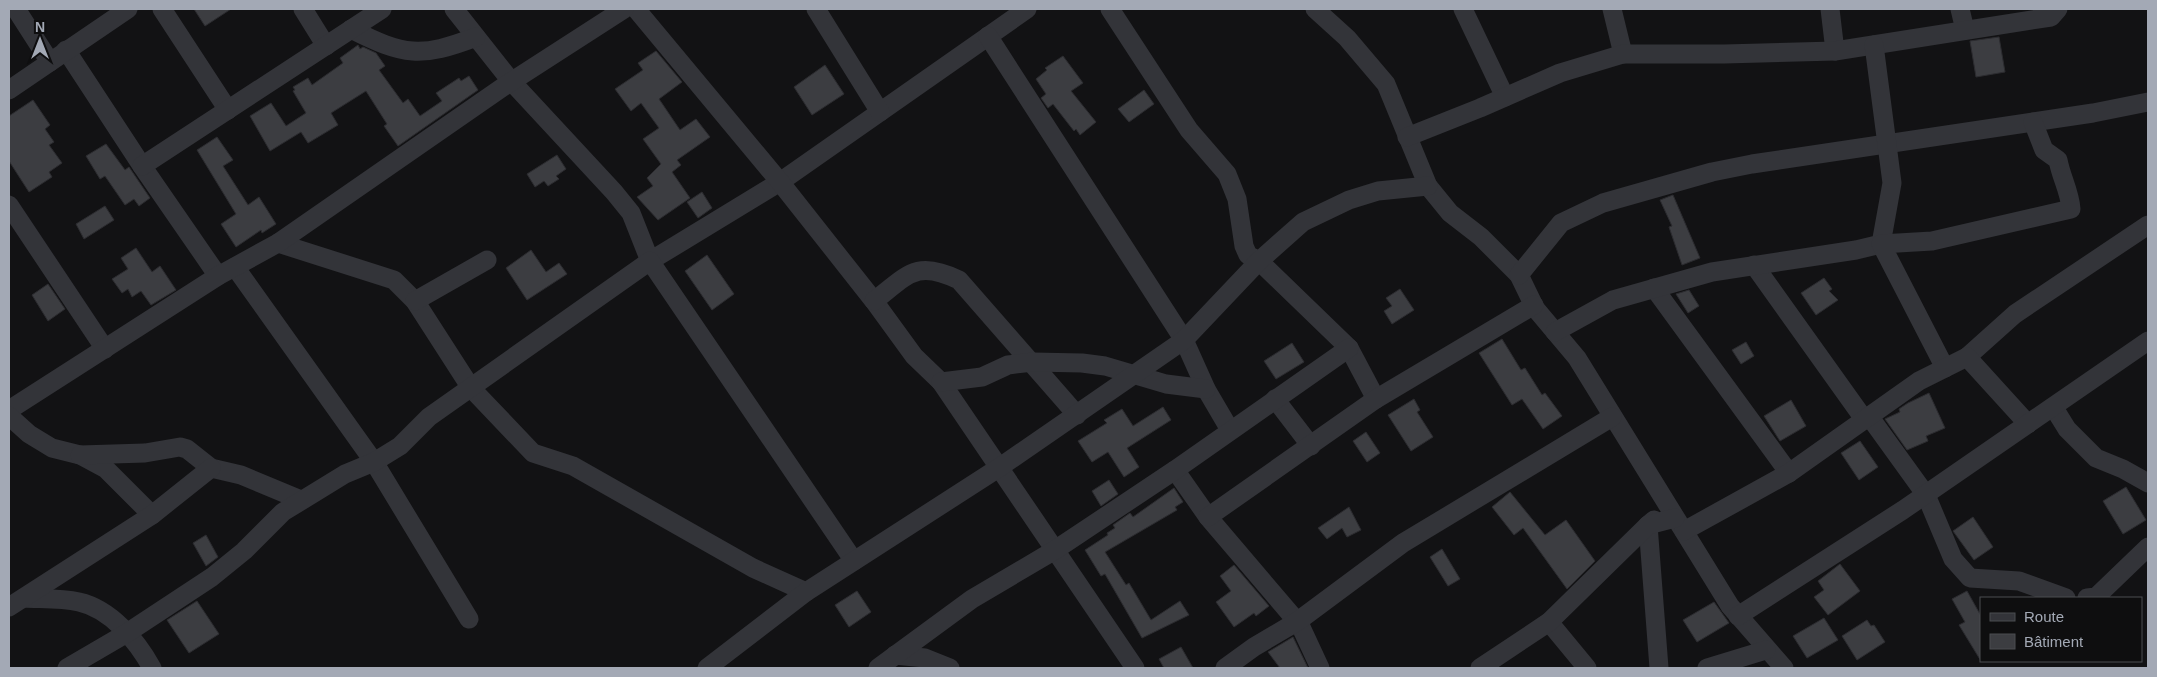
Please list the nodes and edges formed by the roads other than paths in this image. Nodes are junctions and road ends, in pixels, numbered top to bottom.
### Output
1 (16, 9) edge
2 (128, 9) edge
3 (162, 9) edge
4 (303, 9) edge
5 (382, 9) edge
6 (454, 9) edge
7 (624, 9) edge
8 (636, 9) edge
9 (1027, 9) edge
10 (1106, 9) edge
11 (1315, 9) edge
12 (1612, 9) edge
13 (1830, 9) edge
14 (1960, 9) edge
15 (2058, 9) edge
16 (1467, 10) edge
17 (825, 12) edge
18 (352, 29) junction
19 (1965, 30) junction
20 (988, 36) junction
21 (476, 37) junction
22 (1874, 45) junction
23 (326, 46) junction
24 (66, 50) junction
25 (1835, 50) junction
26 (1623, 54) junction
27 (50, 62) junction
28 (511, 81) junction
29 (9, 90) edge
30 (1505, 97) junction
31 (2148, 102) edge
32 (228, 110) junction
33 (880, 112) junction
34 (2033, 122) junction
35 (1407, 137) junction
36 (1888, 143) junction
37 (142, 166) junction
38 (780, 182) junction
39 (1428, 186) junction
40 (9, 205) edge
41 (2148, 225) edge
42 (278, 243) junction
43 (1881, 244) junction
44 (487, 260) dead end
45 (650, 261) junction
46 (1259, 261) junction
47 (1754, 265) junction
48 (235, 267) junction
49 (1519, 275) junction
50 (218, 276) junction
51 (1654, 288) junction
52 (415, 301) junction
53 (874, 301) junction
54 (1534, 305) junction
55 (1555, 332) junction
56 (1184, 340) junction
57 (2148, 341) edge
58 (1349, 348) junction
59 (105, 349) junction
60 (1967, 357) junction
61 (1033, 362) junction
62 (1945, 368) junction
63 (1135, 375) junction
64 (941, 382) junction
65 (472, 388) junction
66 (1206, 388) junction
67 (1276, 399) junction
68 (1376, 399) junction
69 (2054, 408) junction
70 (9, 410) edge
71 (1077, 415) junction
72 (9, 416) edge
73 (1612, 417) junction
74 (1867, 417) junction
75 (2028, 424) junction
76 (1230, 430) junction
77 (1311, 446) junction
78 (80, 455) junction
79 (374, 462) junction
80 (1000, 467) junction
81 (210, 468) junction
82 (1175, 470) junction
83 (1789, 473) junction
84 (2148, 483) edge
85 (1926, 495) junction
86 (301, 500) junction
87 (152, 515) junction
88 (1208, 517) junction
89 (1676, 518) junction
90 (1648, 525) junction
91 (2148, 547) edge
92 (1055, 550) junction
93 (854, 561) junction
94 (806, 592) junction
95 (2063, 597) edge
96 (2096, 597) edge
97 (16, 602) edge
98 (1738, 616) junction
99 (469, 619) dead end
100 (1298, 621) junction
101 (1548, 622) junction
102 (127, 633) junction
103 (1766, 650) junction
104 (895, 655) junction
105 (67, 668) edge
106 (152, 668) edge
107 (707, 668) edge
108 (878, 668) edge
109 (950, 668) edge
110 (1135, 668) edge
111 (1225, 668) edge
112 (1320, 668) edge
113 (1480, 668) edge
114 (1587, 668) edge
115 (1659, 668) edge
116 (1706, 668) edge
117 (1784, 668) edge

1 - 27 street
2 - 24 street
3 - 32 street
4 - 23 street
5 - 18 street
6 - 21 street
7 - 28 street
8 - 38 street
9 - 20 street
10 - 46 street
11 - 35 street
12 - 26 street
13 - 25 street
14 - 19 street
15 - 19 street
16 - 30 street
17 - 33 street
18 - 21 street
18 - 23 street
19 - 22 street
20 - 33 street
20 - 56 street
21 - 28 street
22 - 25 street
22 - 36 street
23 - 32 street
24 - 27 street
24 - 37 street
25 - 26 street
26 - 30 street
27 - 29 street
28 - 42 street
28 - 45 street
30 - 35 street
31 - 34 street
32 - 37 street
33 - 38 street
34 - 36 street
34 - 43 street
35 - 39 street
36 - 43 street
36 - 49 street
37 - 50 street
38 - 45 street
38 - 53 street
39 - 46 street
39 - 49 street
40 - 59 street
41 - 60 street
42 - 48 street
42 - 52 street
43 - 47 street
43 - 62 street
44 - 52 street
45 - 65 street
45 - 93 street
46 - 56 street
46 - 58 street
47 - 51 street
47 - 74 street
48 - 50 street
48 - 79 street
49 - 54 street
50 - 59 street
51 - 55 street
51 - 83 street
52 - 65 street
53 - 61 street
53 - 64 street
54 - 55 street
54 - 68 street
55 - 73 street
56 - 63 street
56 - 66 street
57 - 69 street
58 - 67 street
58 - 68 street
59 - 70 street
60 - 62 street
60 - 75 street
61 - 63 street
61 - 64 street
61 - 71 street
62 - 74 street
63 - 66 street
63 - 71 street
64 - 80 street
65 - 79 street
65 - 94 street
66 - 76 street
67 - 76 street
67 - 77 street
68 - 77 street
69 - 75 street
69 - 84 street
71 - 80 street
72 - 78 street
73 - 89 street
73 - 100 street
74 - 83 street
74 - 85 street
75 - 85 street
76 - 82 street
77 - 88 street
78 - 81 street
78 - 87 street
79 - 86 street
79 - 99 street
80 - 92 street
80 - 93 street
81 - 86 street
81 - 87 street
82 - 88 street
82 - 92 street
83 - 89 street
85 - 95 street
85 - 98 street
86 - 102 street
87 - 97 street
88 - 100 street
89 - 90 street
89 - 98 street
90 - 101 street
90 - 115 street
91 - 96 street
92 - 104 street
92 - 110 street
93 - 94 street
94 - 107 street
97 - 102 street
98 - 103 street
100 - 111 street
100 - 112 street
101 - 113 street
101 - 114 street
102 - 105 street
102 - 106 street
103 - 116 street
103 - 117 street
104 - 108 street
104 - 109 street

